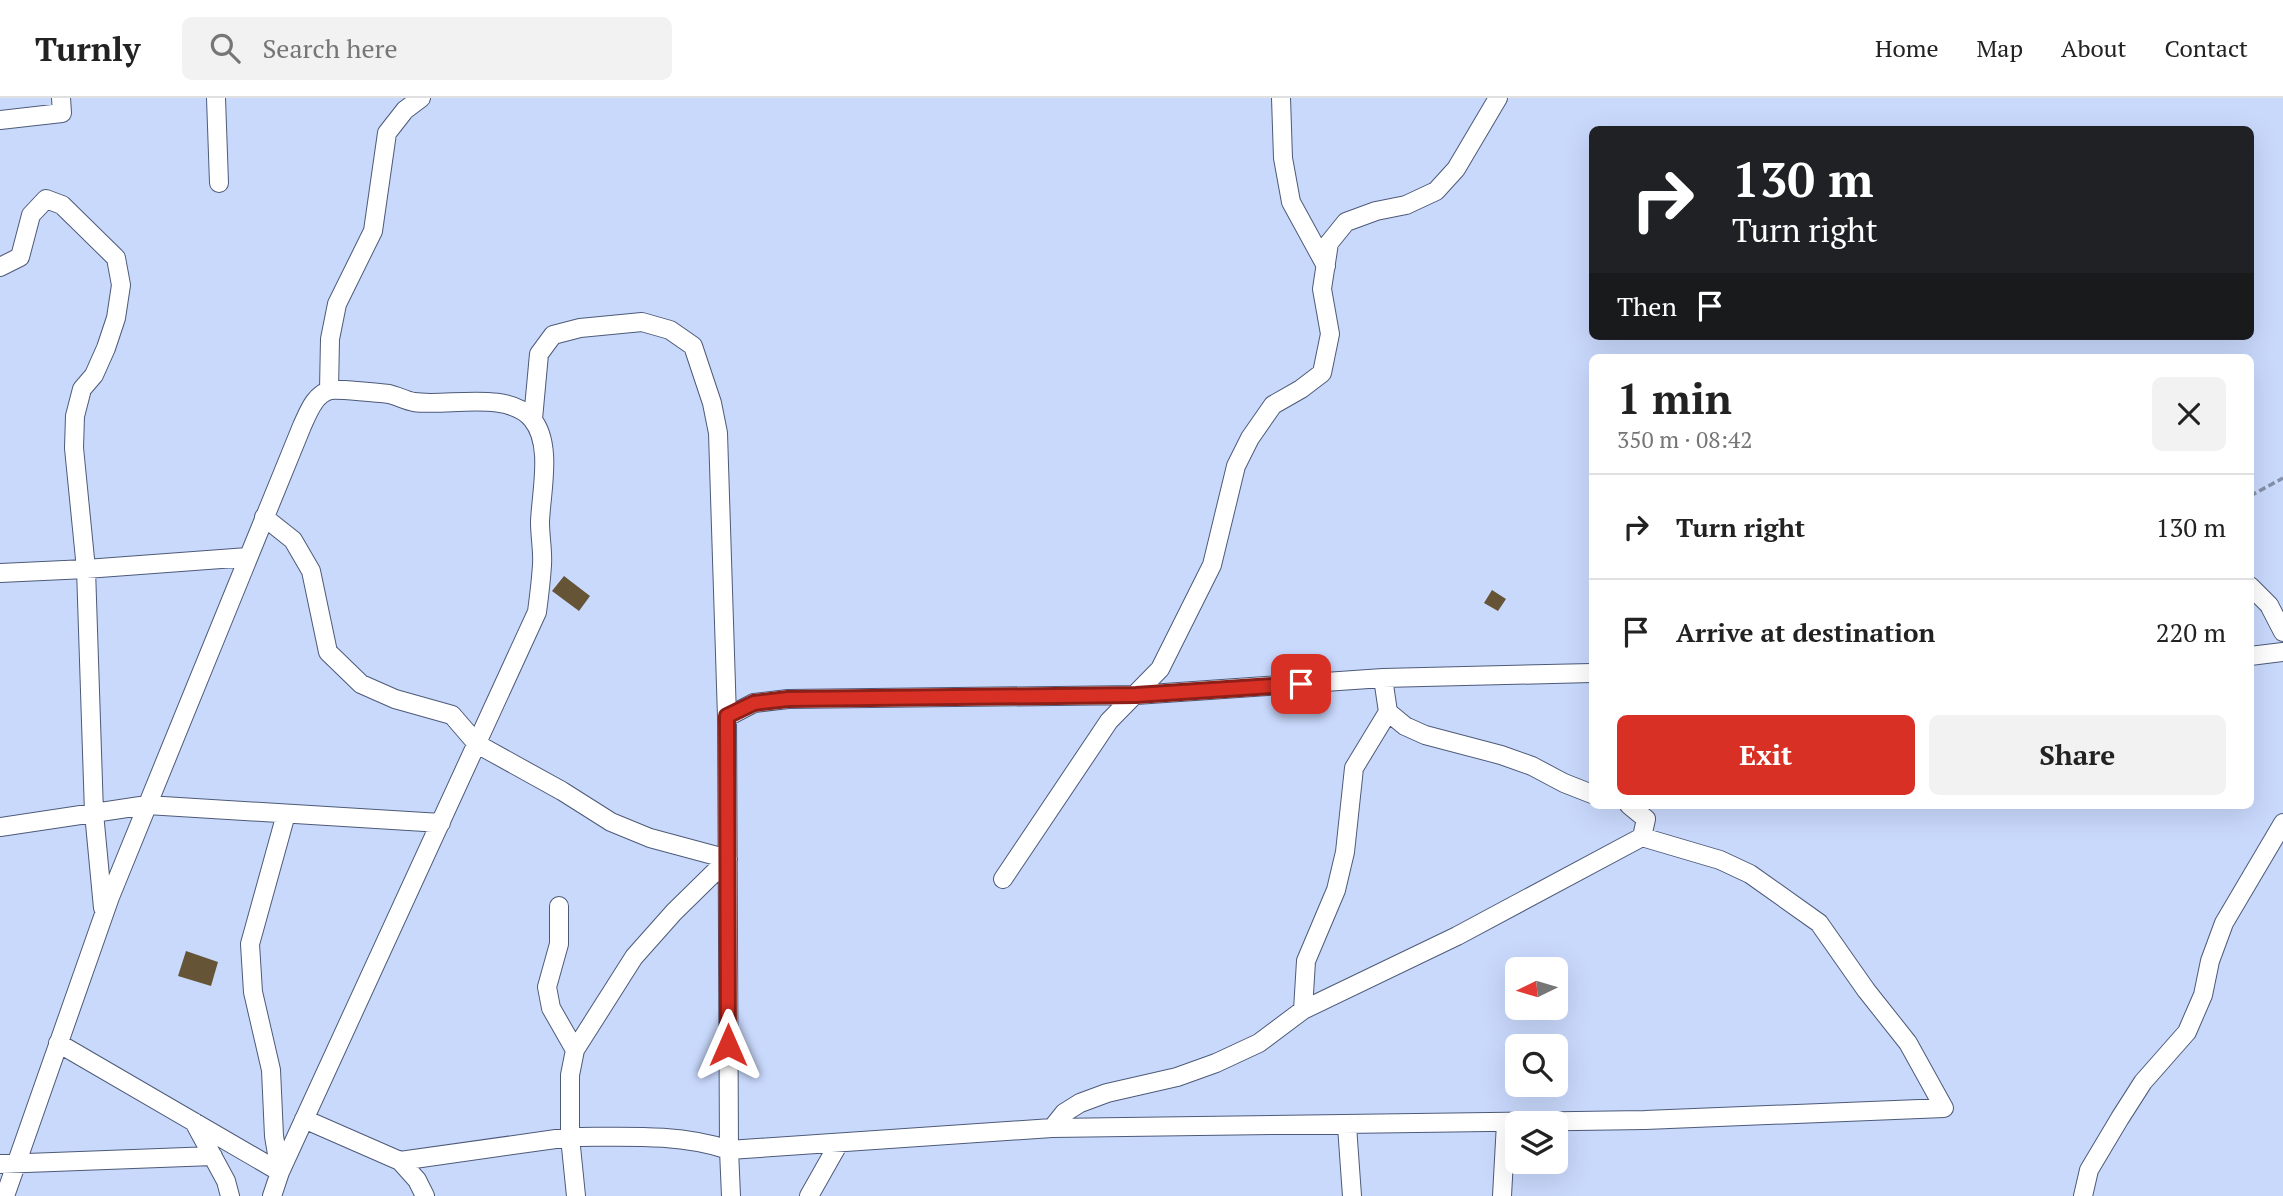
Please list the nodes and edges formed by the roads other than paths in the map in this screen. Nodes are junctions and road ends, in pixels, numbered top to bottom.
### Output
1 (61, 98) edge
2 (216, 98) edge
3 (421, 98) edge
4 (1281, 98) edge
5 (1498, 98) edge
6 (0, 120) edge
7 (219, 183) dead end
8 (1326, 266) junction
9 (0, 267) edge
10 (329, 390) junction
11 (533, 419) junction
12 (264, 517) junction
13 (246, 562) junction
14 (86, 569) junction
15 (0, 573) edge
16 (2254, 590) edge
17 (2283, 632) edge
18 (2283, 652) edge
19 (2254, 656) edge
20 (1589, 673) edge
21 (1383, 678) junction
22 (1136, 695) junction
23 (1388, 712) junction
24 (727, 716) junction
25 (477, 744) junction
26 (1589, 793) edge
27 (147, 805) junction
28 (1634, 809) edge
29 (93, 813) junction
30 (286, 814) junction
31 (441, 823) junction
32 (2283, 823) edge
33 (0, 827) edge
34 (1642, 837) junction
35 (728, 859) junction
36 (1003, 879) dead end
37 (559, 906) dead end
38 (104, 915) junction
39 (1303, 1010) junction
40 (58, 1043) junction
41 (575, 1049) junction
42 (304, 1119) junction
43 (1568, 1121) edge
44 (194, 1122) junction
45 (1505, 1122) edge
46 (1347, 1126) junction
47 (1052, 1128) junction
48 (570, 1137) junction
49 (1505, 1140) edge
50 (839, 1143) junction
51 (729, 1150) junction
52 (213, 1156) junction
53 (400, 1161) junction
54 (8, 1164) edge
55 (280, 1172) junction
56 (5, 1196) edge
57 (230, 1196) edge
58 (272, 1196) edge
59 (425, 1196) edge
60 (576, 1196) edge
61 (731, 1196) edge
62 (809, 1196) edge
63 (1352, 1196) edge
64 (1502, 1196) edge
65 (2083, 1196) edge

1 - 6 street
2 - 7 street
3 - 10 street
4 - 8 street
5 - 8 street
8 - 22 street
9 - 14 street
10 - 11 street
10 - 12 street
11 - 24 street
11 - 25 street
12 - 13 street
12 - 25 street
13 - 14 street
13 - 27 street
14 - 15 street
14 - 29 street
16 - 17 street
18 - 19 street
20 - 21 street
21 - 22 street
21 - 23 street
22 - 24 street
22 - 36 street
23 - 26 street
23 - 39 street
24 - 35 street
25 - 31 street
25 - 35 street
27 - 29 street
27 - 30 street
27 - 38 street
28 - 34 street
29 - 33 street
29 - 38 street
30 - 31 street
30 - 55 street
31 - 42 street
32 - 65 street
34 - 39 street
34 - 43 street
35 - 41 street
35 - 51 street
37 - 41 street
38 - 40 street
39 - 47 street
40 - 44 street
40 - 54 street
41 - 48 street
42 - 53 street
42 - 55 street
44 - 52 street
44 - 55 street
45 - 46 street
46 - 47 street
46 - 63 street
47 - 50 street
48 - 51 street
48 - 53 street
48 - 60 street
49 - 64 street
50 - 51 street
50 - 62 street
51 - 61 street
52 - 54 street
52 - 57 street
53 - 59 street
54 - 56 street
55 - 58 street

